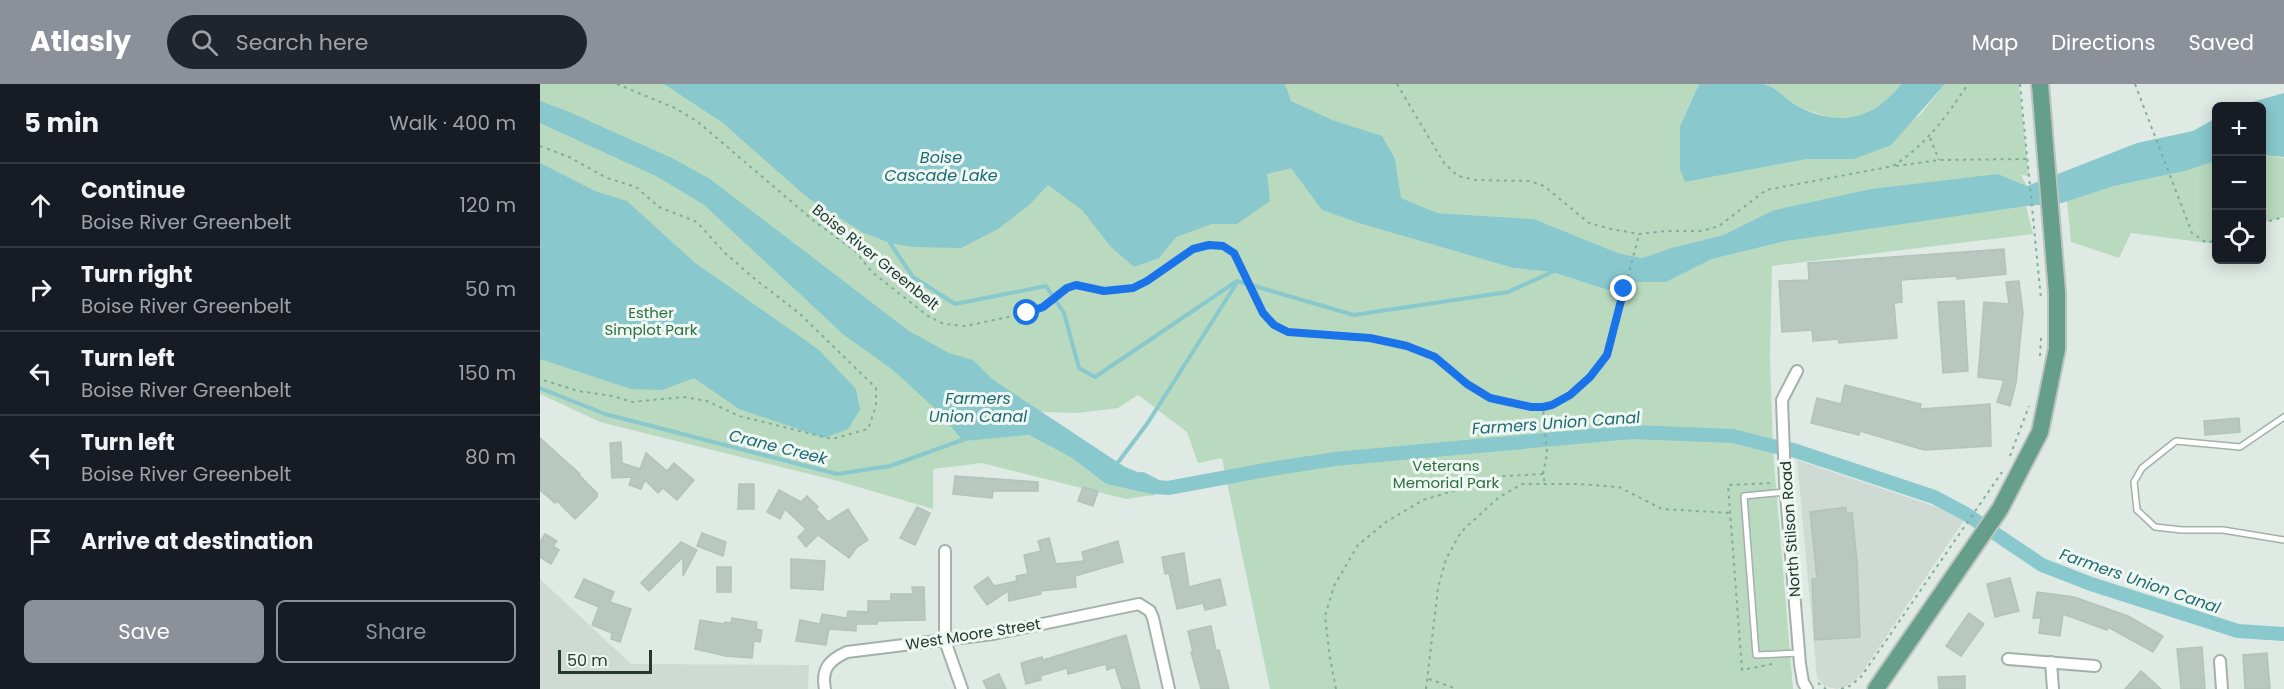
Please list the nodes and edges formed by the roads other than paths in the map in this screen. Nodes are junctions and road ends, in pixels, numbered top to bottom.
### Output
1 (2040, 84) edge
2 (1797, 371) dead end
3 (2284, 417) edge
4 (1786, 492) junction
5 (2284, 540) edge
6 (945, 551) dead end
7 (945, 641) junction
8 (1799, 653) junction
9 (2008, 659) dead end
10 (2051, 662) junction
11 (2220, 662) dead end
12 (2096, 666) dead end
13 (825, 689) edge
14 (962, 689) edge
15 (1169, 689) edge
16 (1807, 689) edge
17 (1876, 689) edge
18 (2053, 689) edge
19 (2222, 689) edge

1 - 17 main road
2 - 4 street, North Stilson Road
3 - 5 lane
4 - 8 street, North Stilson Road
4 - 8 lane
6 - 7 street
7 - 13 street, West Moore Street
7 - 14 street
7 - 15 street, West Moore Street
8 - 16 street, North Stilson Road
9 - 10 street
10 - 12 street
10 - 18 street
11 - 19 street

